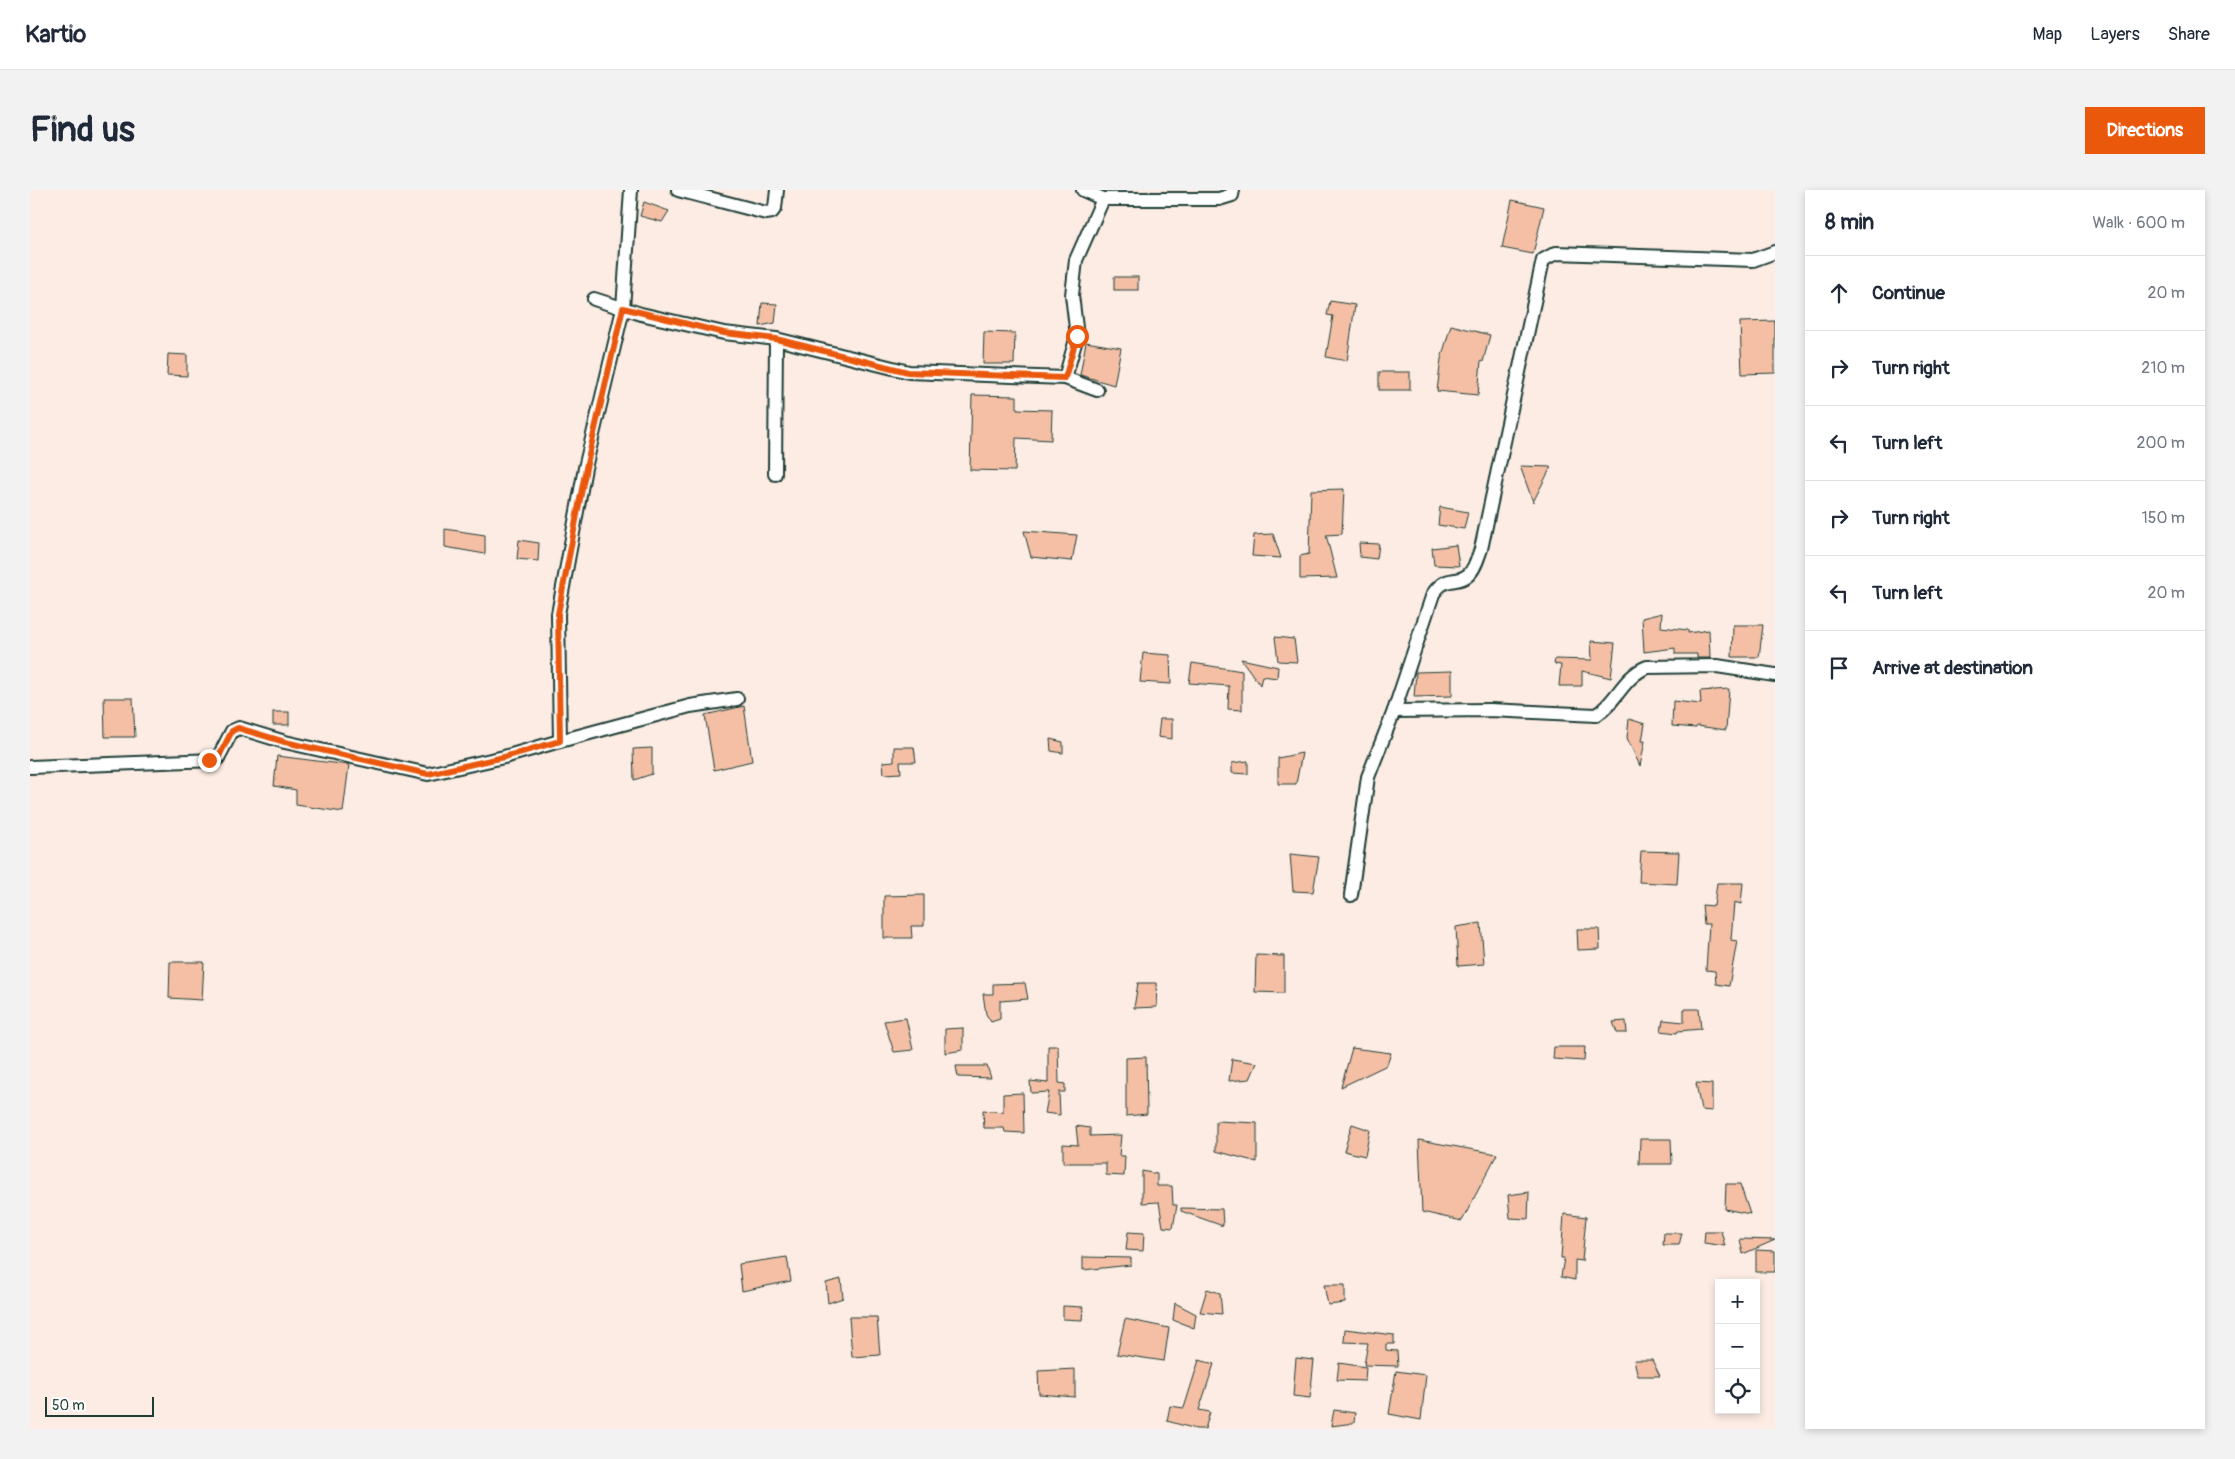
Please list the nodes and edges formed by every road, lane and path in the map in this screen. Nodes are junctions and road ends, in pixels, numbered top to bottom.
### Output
1 (632, 190) edge
2 (678, 190) edge
3 (777, 190) edge
4 (1083, 190) edge
5 (1233, 190) edge
6 (1103, 199) junction
7 (1775, 252) edge
8 (594, 299) dead end
9 (623, 308) junction
10 (776, 339) junction
11 (1065, 378) junction
12 (1097, 390) dead end
13 (775, 474) dead end
14 (1775, 675) edge
15 (737, 699) dead end
16 (1394, 711) junction
17 (560, 741) junction
18 (30, 767) edge
19 (1351, 895) dead end

1 - 9 street
2 - 3 street
4 - 6 street
5 - 6 street
6 - 11 street
7 - 16 street
8 - 9 street
9 - 10 street
9 - 17 street
10 - 11 street
10 - 13 street
11 - 12 street
14 - 16 street
15 - 17 street
16 - 19 street
17 - 18 street

